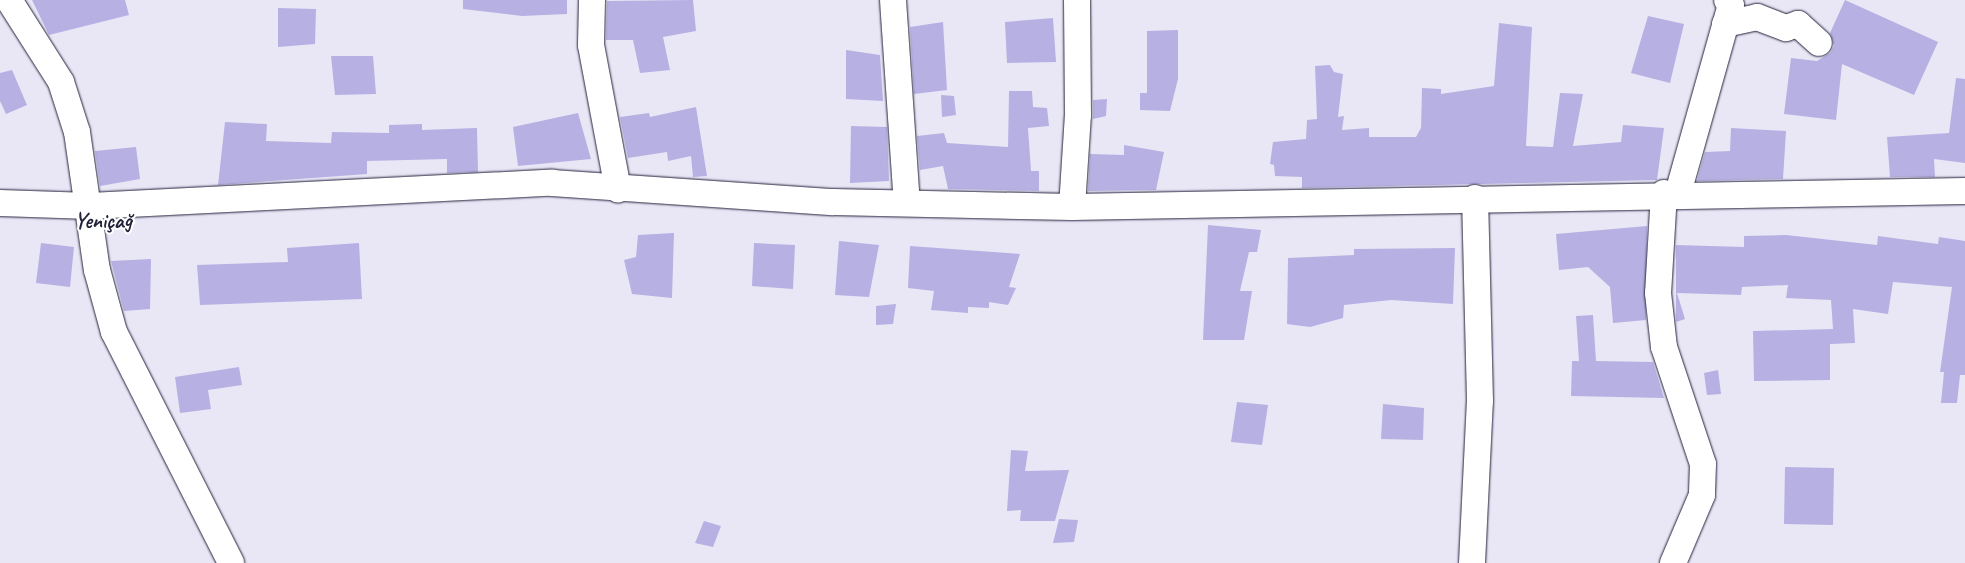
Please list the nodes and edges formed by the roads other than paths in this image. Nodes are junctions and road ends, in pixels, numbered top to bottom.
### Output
1 (9, 0) edge
2 (592, 0) edge
3 (893, 0) edge
4 (1077, 0) edge
5 (1726, 12) edge
6 (1819, 43) dead end
7 (618, 189) junction
8 (1965, 191) edge
9 (1671, 193) junction
10 (1475, 198) junction
11 (0, 202) edge
12 (907, 203) junction
13 (90, 206) junction
14 (1072, 207) junction
15 (230, 563) edge
16 (1472, 563) edge
17 (1674, 563) edge

1 - 13 street
2 - 7 street
3 - 12 street
4 - 14 street
5 - 6 street
5 - 9 street
7 - 12 street
7 - 13 street
8 - 9 street
9 - 10 street
9 - 17 street
10 - 14 street
10 - 16 street
11 - 13 street
12 - 14 street
13 - 15 street

